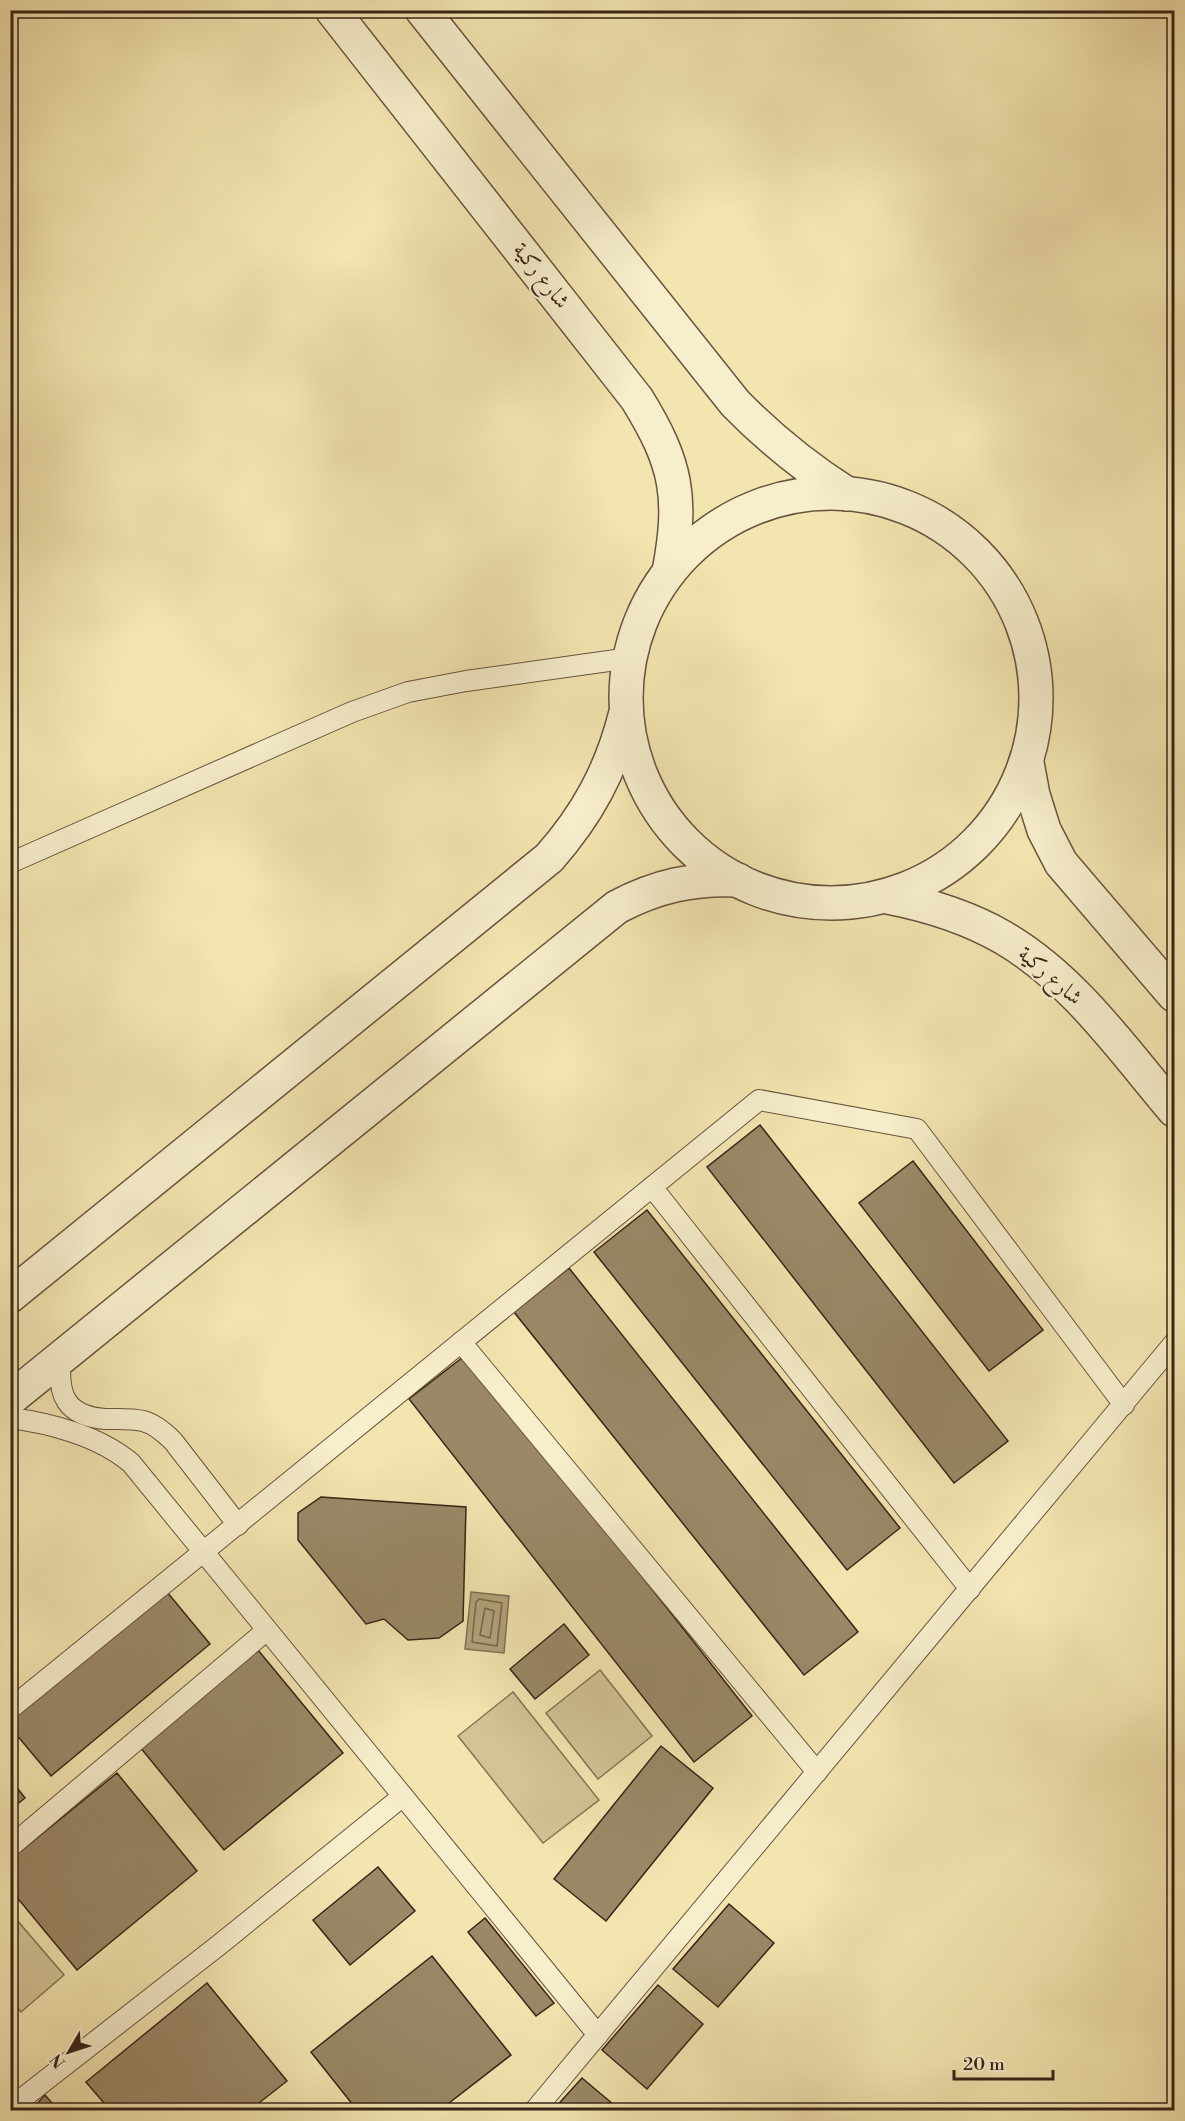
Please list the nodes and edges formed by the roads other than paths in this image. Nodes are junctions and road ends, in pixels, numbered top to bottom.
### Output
1 (332, 10) edge
2 (422, 10) edge
3 (847, 494) junction
4 (669, 572) junction
5 (630, 658) junction
6 (626, 714) junction
7 (1027, 763) junction
8 (10, 863) edge
9 (738, 880) junction
10 (888, 897) junction
11 (1174, 995) edge
12 (1174, 1110) edge
13 (652, 1187) junction
14 (10, 1296) edge
15 (461, 1342) junction
16 (1174, 1343) edge
17 (61, 1359) junction
18 (10, 1399) edge
19 (1124, 1405) junction
20 (10, 1418) edge
21 (238, 1525) junction
22 (204, 1552) junction
23 (970, 1589) junction
24 (267, 1630) junction
25 (10, 1708) edge
26 (818, 1772) junction
27 (403, 1796) junction
28 (10, 1847) edge
29 (598, 2035) junction
30 (10, 2108) edge
31 (535, 2110) edge

1 - 4 street, شارع ركية
2 - 3 street
3 - 4 street
3 - 7 street
4 - 5 street
5 - 6 street
5 - 8 lane
6 - 9 street
6 - 14 street
7 - 10 street
7 - 11 street
9 - 10 street
9 - 17 street
10 - 12 street, شارع ركية
13 - 15 lane
13 - 19 lane
13 - 23 lane
15 - 21 lane
15 - 26 lane
16 - 19 lane
17 - 18 street
17 - 21 lane
19 - 23 lane
20 - 22 lane
21 - 22 lane
22 - 24 lane
22 - 25 lane
23 - 26 lane
24 - 27 lane
24 - 28 lane
26 - 29 lane
27 - 29 lane
27 - 30 lane
29 - 31 lane

